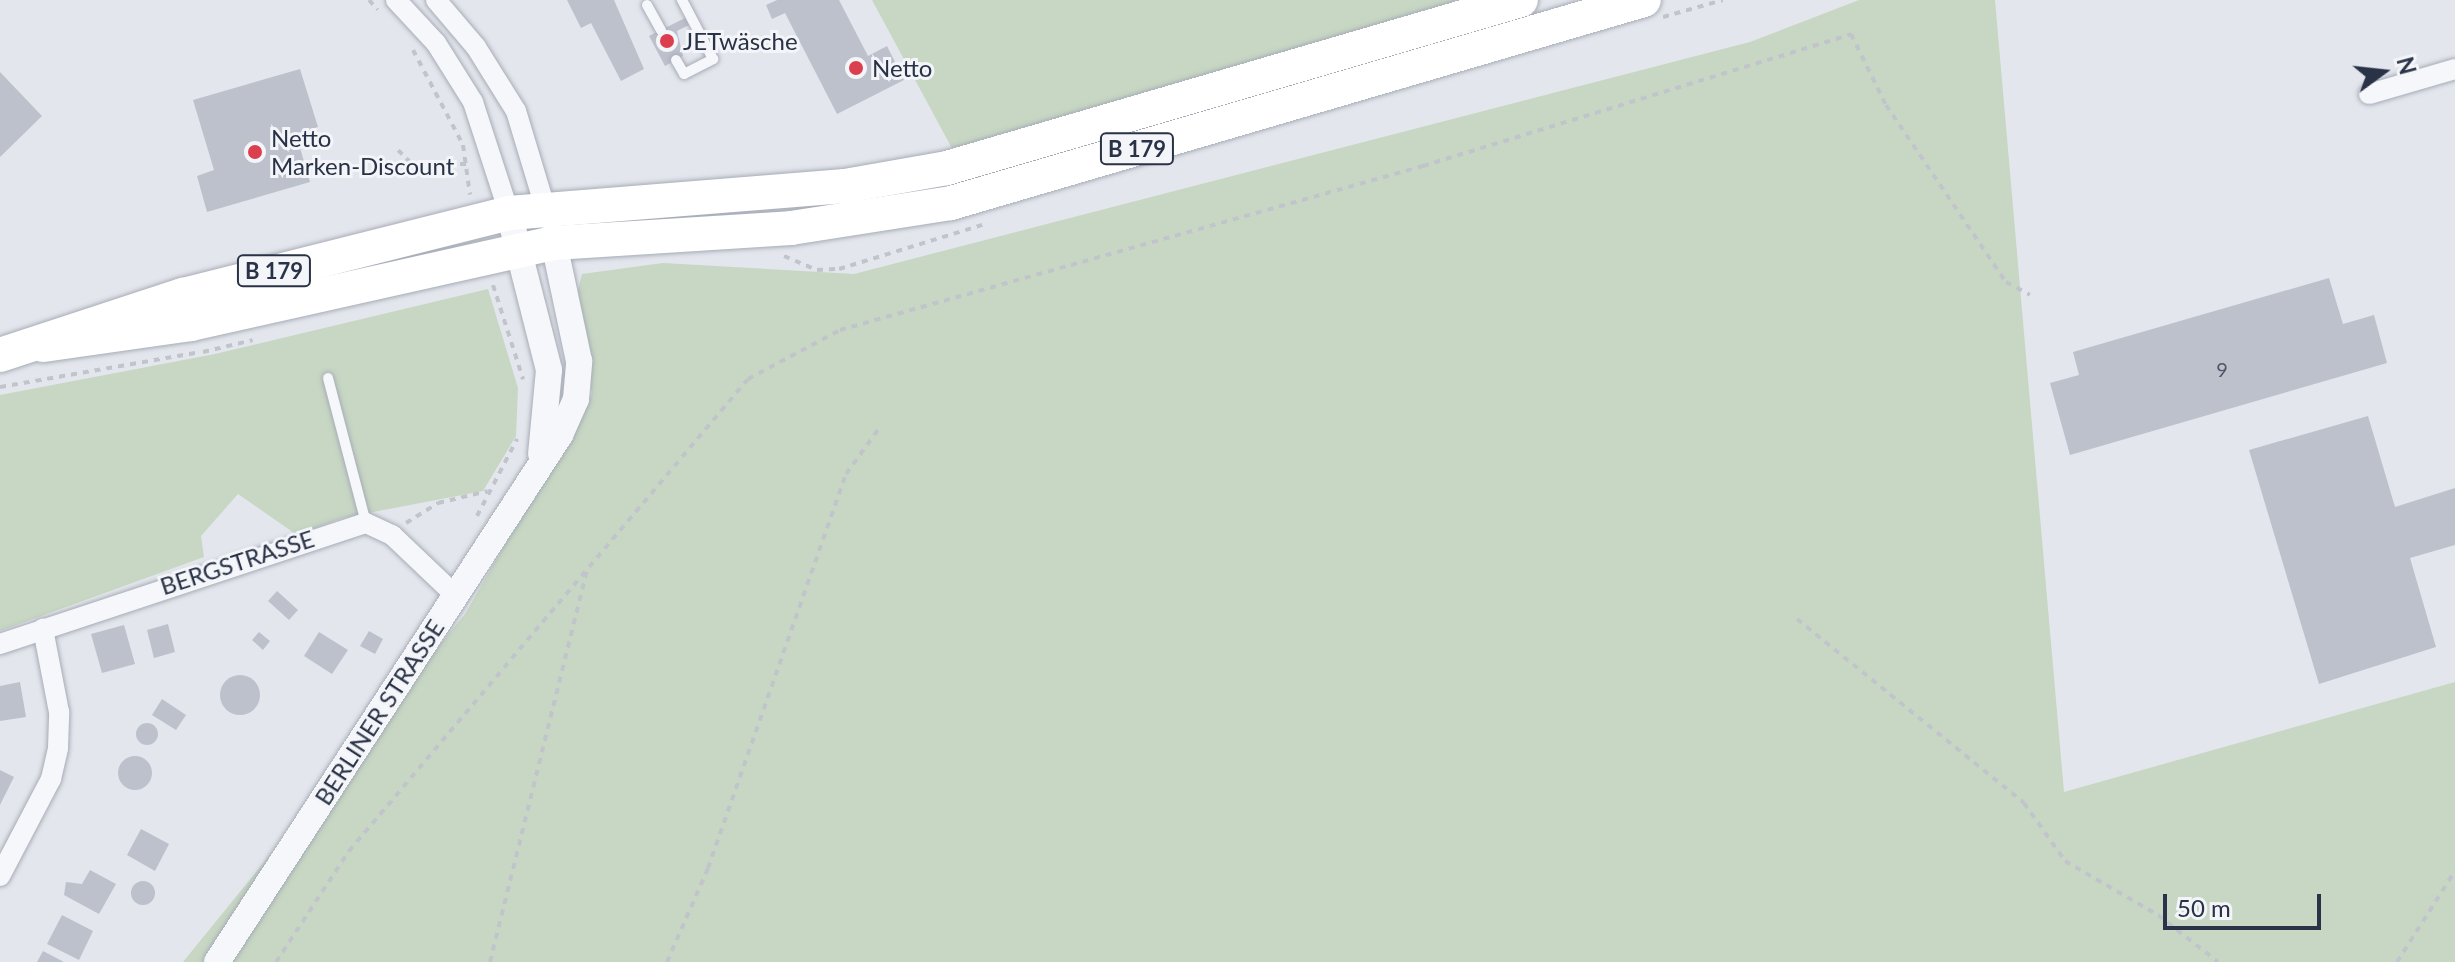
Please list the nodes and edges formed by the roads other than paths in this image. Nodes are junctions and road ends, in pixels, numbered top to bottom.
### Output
1 (396, 0) edge
2 (682, 0) edge
3 (1521, 0) edge
4 (1644, 0) edge
5 (440, 1) edge
6 (647, 5) dead end
7 (418, 22) junction
8 (661, 30) dead end
9 (676, 60) dead end
10 (2455, 69) edge
11 (2369, 94) dead end
12 (546, 206) junction
13 (509, 213) junction
14 (554, 243) junction
15 (518, 249) junction
16 (43, 345) junction
17 (0, 355) edge
18 (328, 378) dead end
19 (540, 461) junction
20 (366, 523) junction
21 (454, 594) junction
22 (43, 629) junction
23 (0, 644) edge
24 (0, 876) edge
25 (217, 962) edge

1 - 7 street
2 - 9 lane
3 - 12 main road, B 179
4 - 14 main road, B 179
5 - 7 lane
5 - 12 street
6 - 8 lane
7 - 13 street
10 - 11 street
12 - 13 main road, B 179
12 - 14 street
13 - 15 street, BERLINER STRASSE
13 - 16 main road, B 179
14 - 15 main road, B 179
14 - 19 street, BERLINER STRASSE
15 - 16 main road, B 179
15 - 19 street, BERLINER STRASSE
16 - 17 main road, B 179
18 - 20 lane
19 - 21 street, BERLINER STRASSE
20 - 21 street
20 - 22 street, BERGSTRASSE
21 - 25 street, BERLINER STRASSE
22 - 23 street, BERGSTRASSE
22 - 24 street

